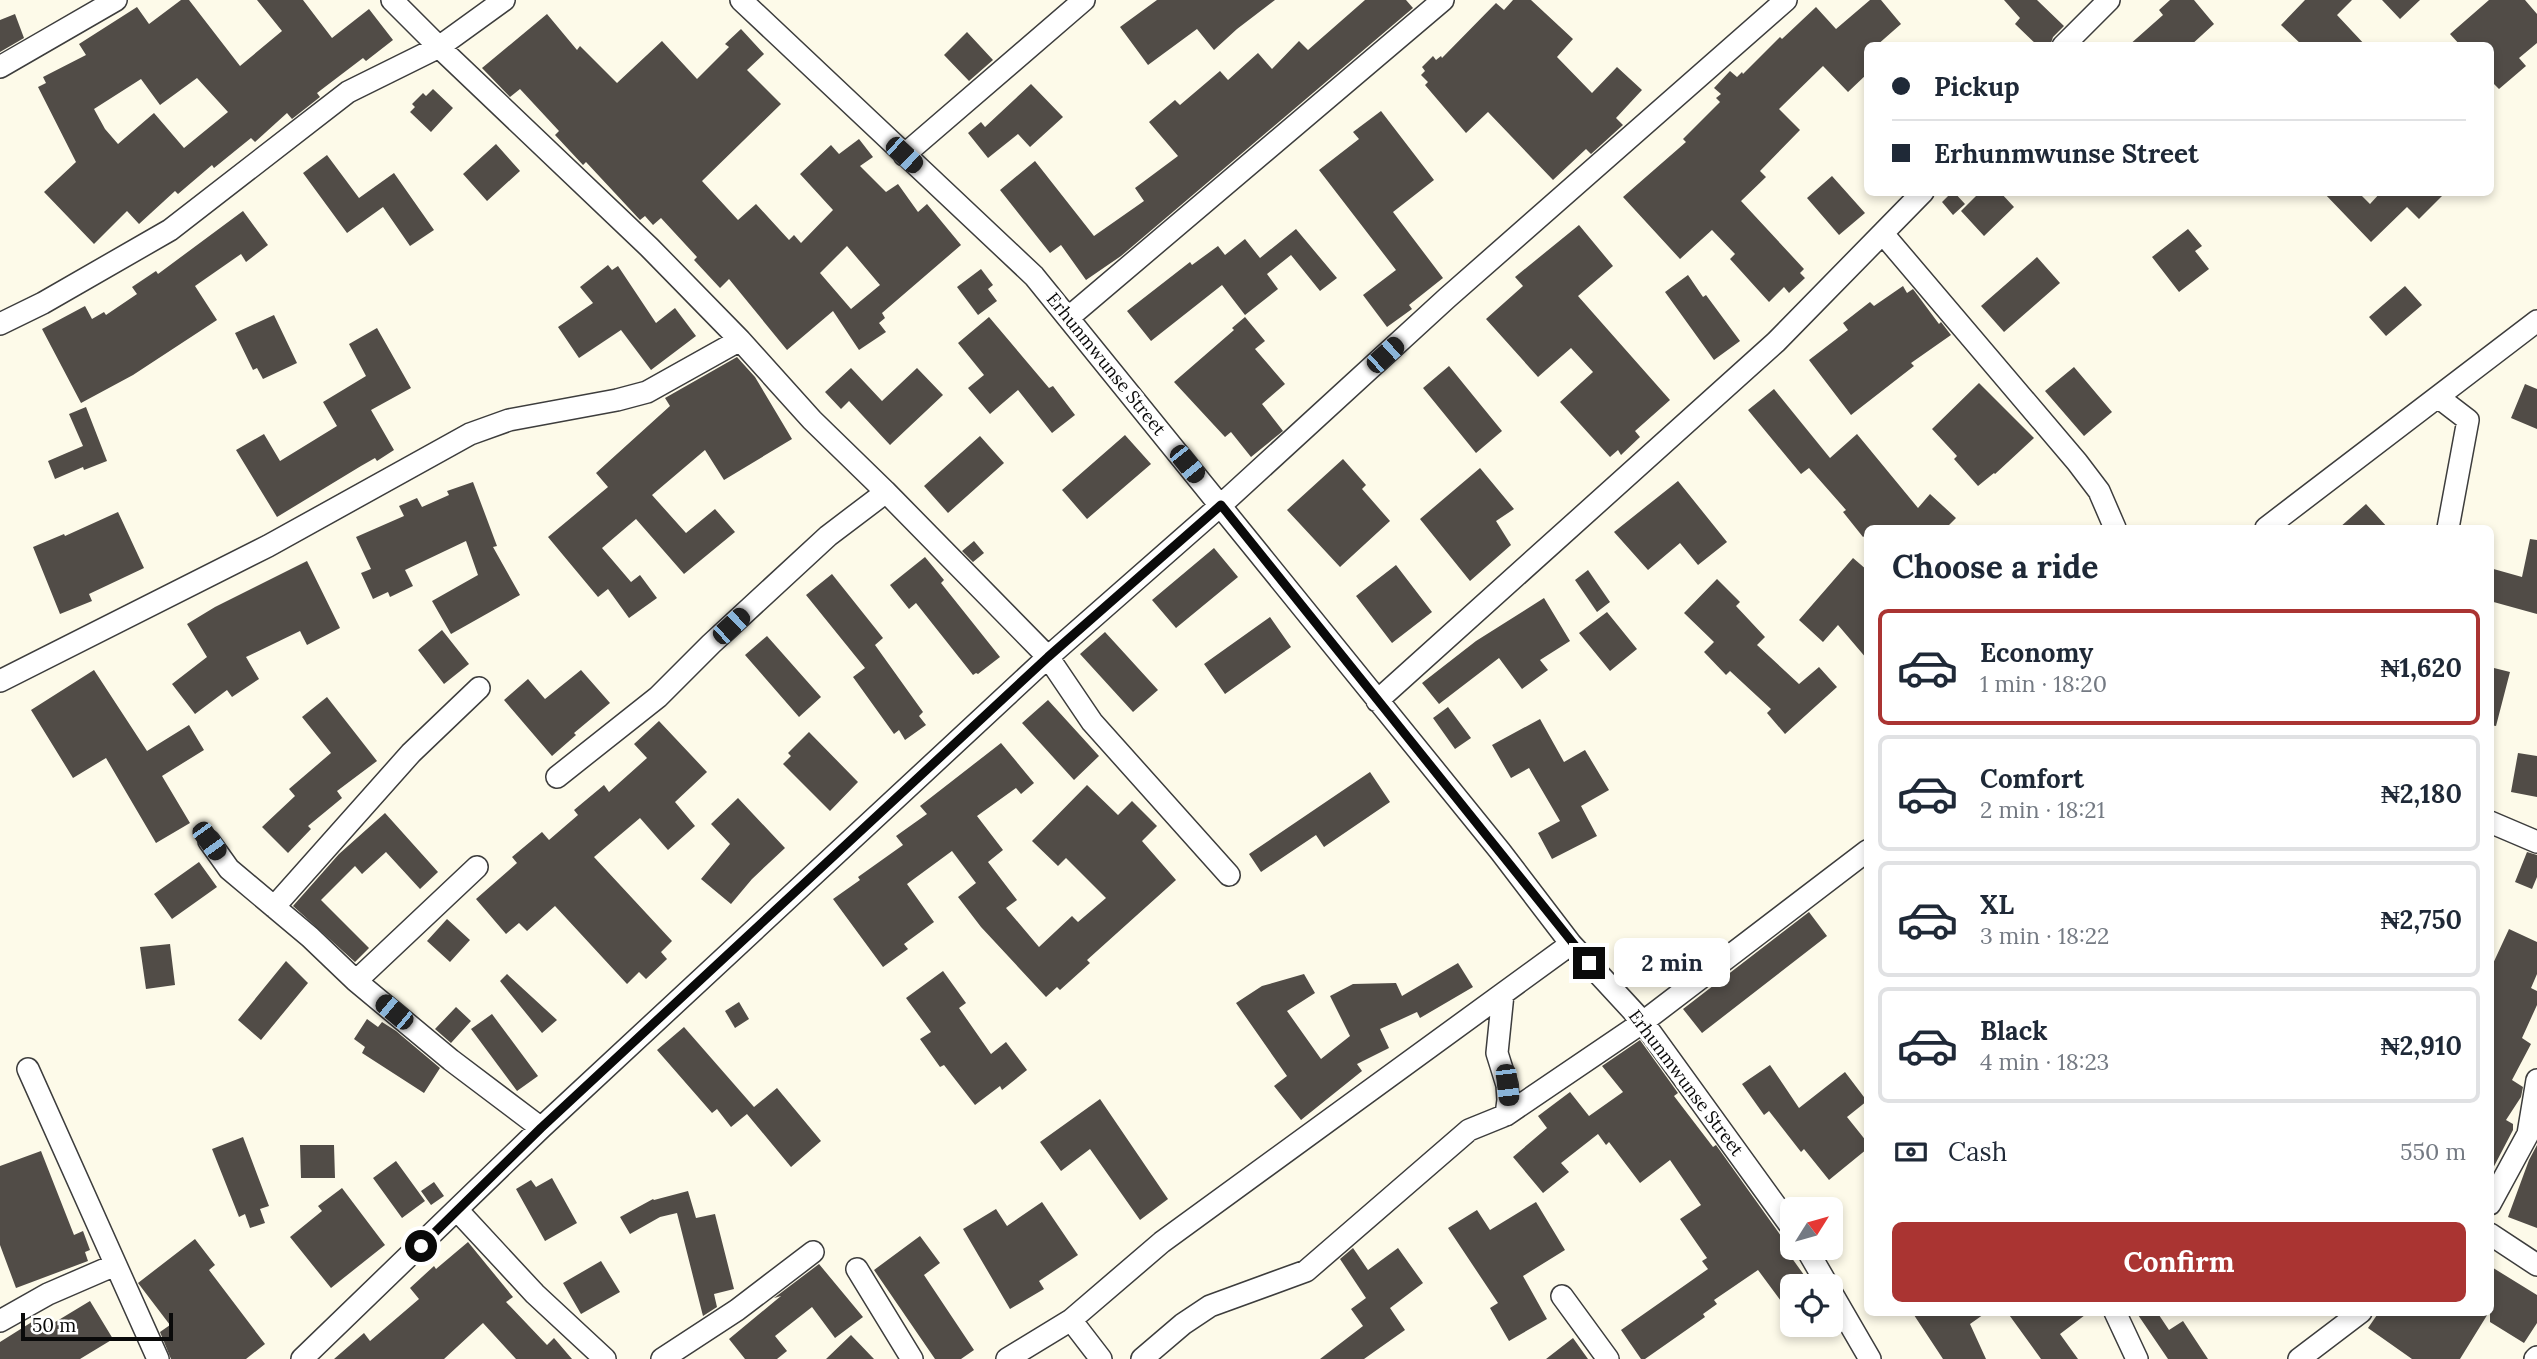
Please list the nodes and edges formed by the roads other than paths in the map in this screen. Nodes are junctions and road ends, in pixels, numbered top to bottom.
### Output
1 (116, 0) edge
2 (392, 0) edge
3 (504, 0) edge
4 (1084, 0) edge
5 (1443, 0) edge
6 (1786, 0) edge
7 (2109, 0) edge
8 (749, 3) edge
9 (2067, 42) edge
10 (439, 47) junction
11 (0, 67) edge
12 (904, 155) junction
13 (1919, 196) edge
14 (1884, 235) junction
15 (1068, 318) junction
16 (2537, 321) edge
17 (0, 324) edge
18 (740, 340) junction
19 (2438, 397) junction
20 (886, 492) junction
21 (1221, 505) junction
22 (2114, 525) edge
23 (2270, 525) edge
24 (2449, 525) edge
25 (1048, 657) junction
26 (0, 681) edge
27 (479, 688) dead end
28 (1377, 701) junction
29 (557, 777) dead end
30 (2494, 824) edge
31 (209, 841) dead end
32 (2537, 842) edge
33 (1864, 853) edge
34 (477, 867) dead end
35 (1229, 875) dead end
36 (274, 907) junction
37 (1572, 944) junction
38 (356, 981) junction
39 (1503, 994) junction
40 (1643, 1022) junction
41 (28, 1069) dead end
42 (2537, 1080) edge
43 (1506, 1115) junction
44 (541, 1128) junction
45 (2494, 1197) edge
46 (458, 1211) junction
47 (1780, 1211) edge
48 (2494, 1237) edge
49 (813, 1252) dead end
50 (115, 1265) junction
51 (2537, 1265) edge
52 (857, 1269) dead end
53 (1562, 1296) dead end
54 (1843, 1312) edge
55 (2117, 1316) edge
56 (2356, 1316) edge
57 (1071, 1320) junction
58 (0, 1321) edge
59 (310, 1356) edge
60 (158, 1359) edge
61 (605, 1359) edge
62 (662, 1359) edge
63 (912, 1359) edge
64 (1007, 1359) edge
65 (1101, 1359) edge
66 (1142, 1359) edge
67 (1608, 1359) edge
68 (1870, 1359) edge
69 (2137, 1359) edge
70 (2299, 1359) edge

1 - 11 street
2 - 10 street
3 - 10 street
4 - 12 street
5 - 15 street
6 - 21 street
7 - 9 street
8 - 12 street, Erhunmwunse Street
10 - 17 street
10 - 18 street
12 - 15 street, Erhunmwunse Street
13 - 14 street
14 - 22 street
14 - 28 street
15 - 21 street, Erhunmwunse Street
16 - 19 street
18 - 20 street
18 - 26 street
19 - 23 street
19 - 24 street
20 - 25 street
20 - 29 street
21 - 25 street
21 - 28 street, Erhunmwunse Street
25 - 35 street
25 - 44 street
27 - 36 street
28 - 37 street, Erhunmwunse Street
30 - 32 street
31 - 36 street
33 - 40 street
34 - 38 street
36 - 38 street
37 - 39 street
37 - 40 street, Erhunmwunse Street
38 - 44 street
39 - 43 street
39 - 57 street
40 - 43 street
40 - 47 street, Erhunmwunse Street
41 - 50 street
42 - 45 street
43 - 66 street
44 - 46 street
46 - 59 street
46 - 61 street
48 - 51 street
49 - 62 street
50 - 58 street
50 - 60 street
52 - 63 street
53 - 67 street
54 - 68 street
55 - 69 street
56 - 70 street
57 - 64 street
57 - 65 street

